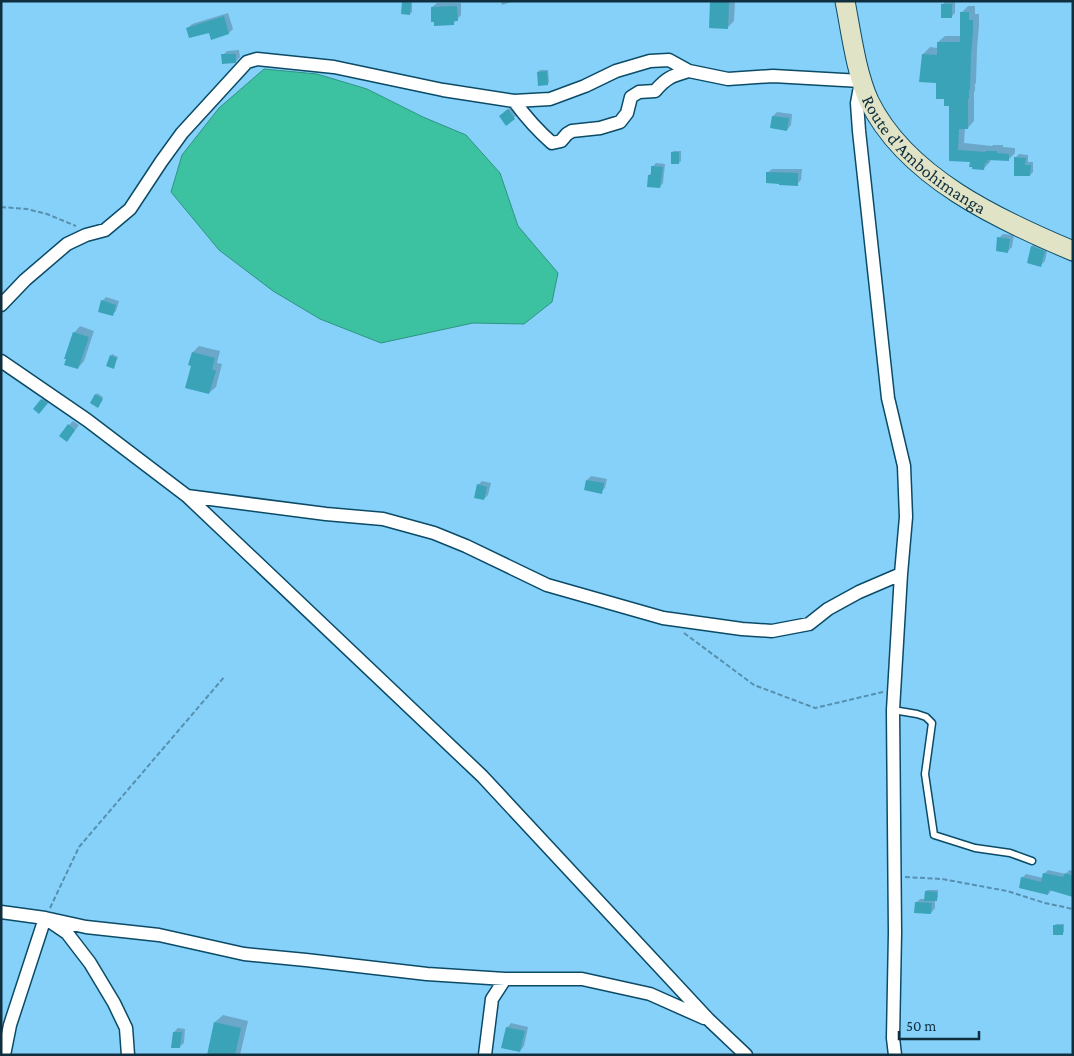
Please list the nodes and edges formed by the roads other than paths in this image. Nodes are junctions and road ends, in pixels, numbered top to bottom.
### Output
1 (845, 1) edge
2 (690, 71) junction
3 (861, 81) junction
4 (514, 101) junction
5 (1073, 251) edge
6 (1, 304) edge
7 (1, 361) edge
8 (187, 496) junction
9 (901, 574) junction
10 (893, 710) junction
11 (1032, 860) dead end
12 (1, 912) edge
13 (46, 918) junction
14 (505, 979) junction
15 (709, 1020) junction
16 (4, 1055) edge
17 (128, 1055) edge
18 (485, 1055) edge
19 (746, 1055) edge
20 (895, 1055) edge

1 - 3 street, Route d'Ambohimanga
2 - 3 street
2 - 4 street
2 - 4 street
3 - 5 street, Route d'Ambohimanga
3 - 9 street
4 - 6 street
7 - 8 street
8 - 9 street
8 - 15 street
9 - 10 street
10 - 11 lane
10 - 20 street
12 - 13 street
13 - 14 street
13 - 16 street
13 - 17 street
14 - 15 street
14 - 18 street
15 - 19 street

